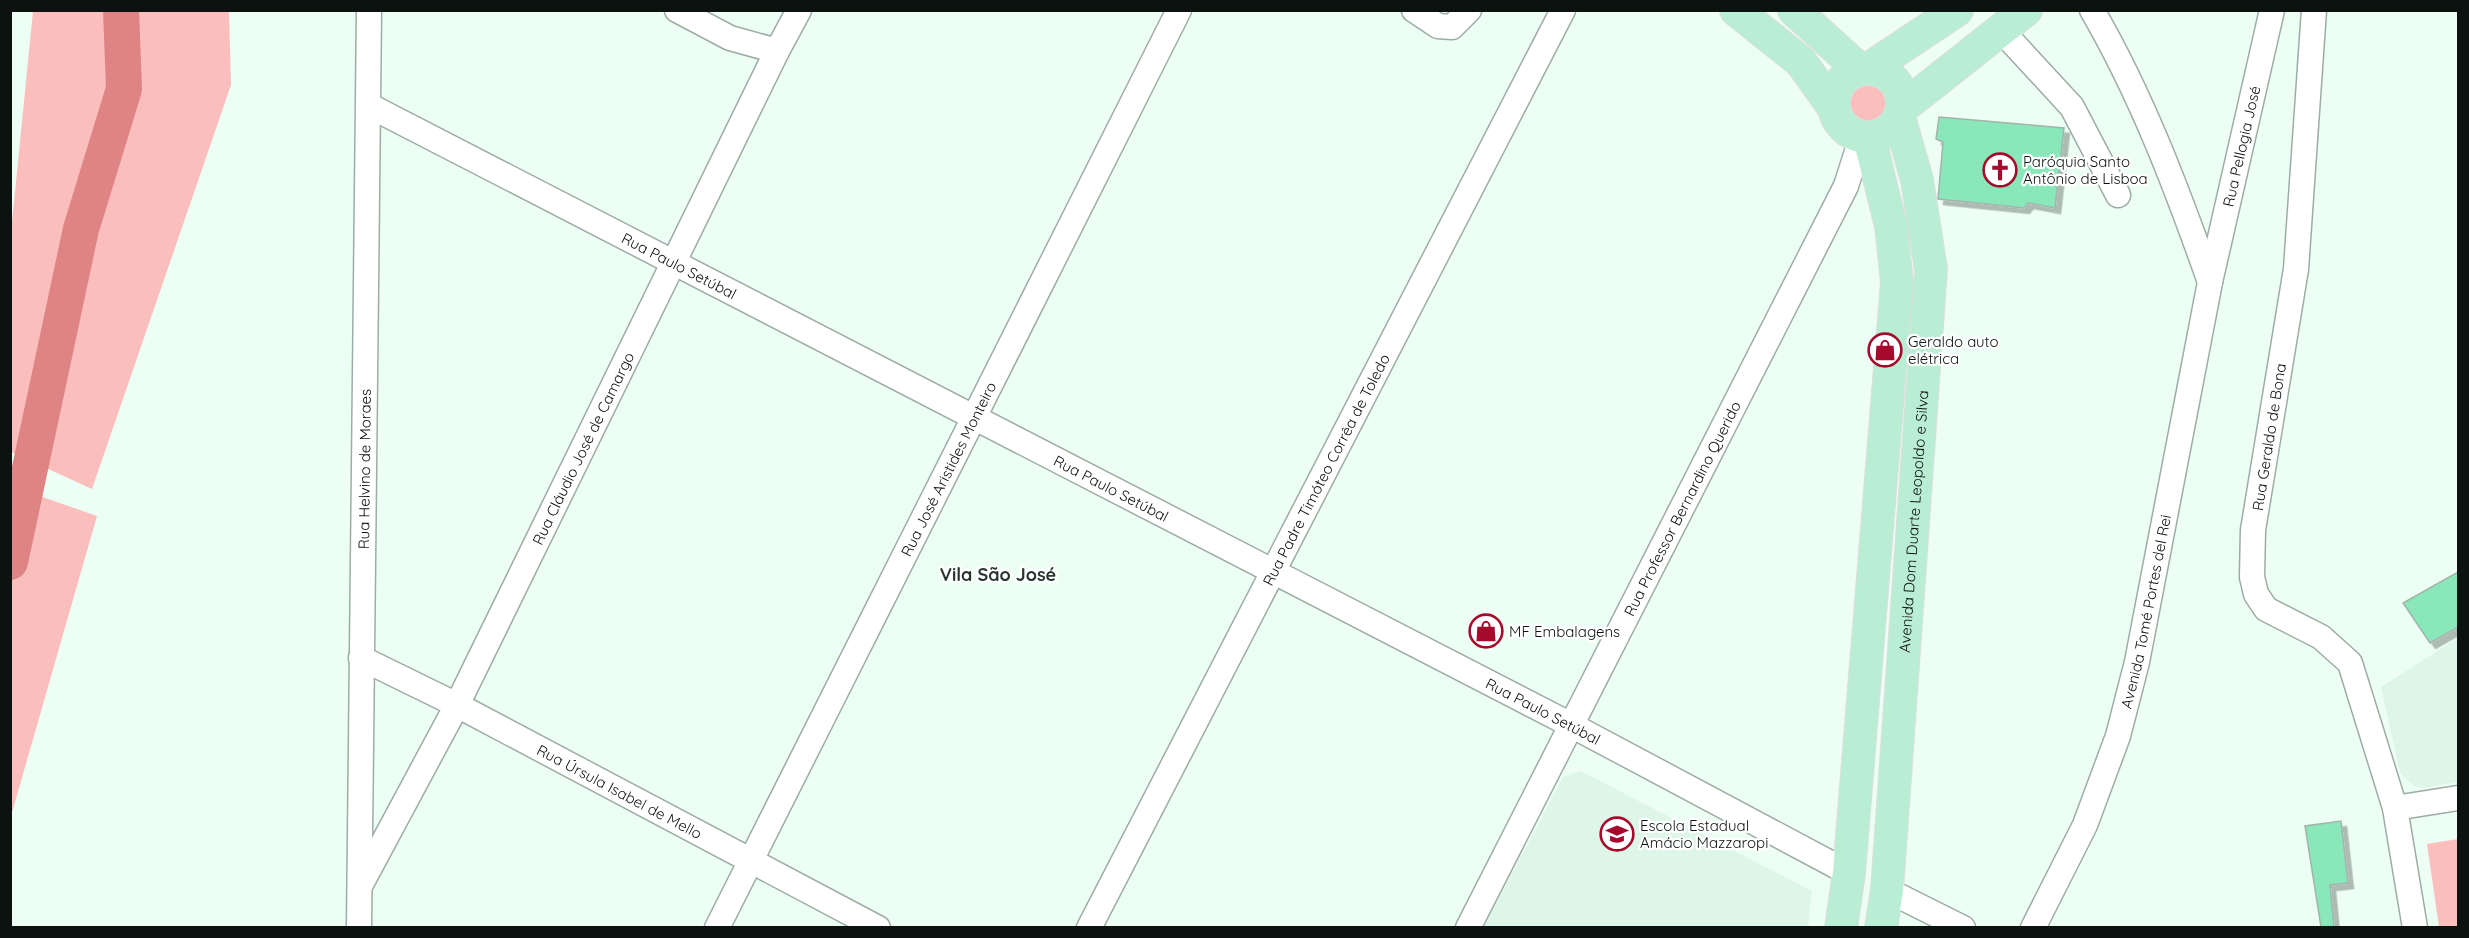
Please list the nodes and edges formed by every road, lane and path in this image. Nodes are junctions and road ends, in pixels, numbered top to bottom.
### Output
1 (369, 10) edge
2 (677, 10) edge
3 (799, 10) edge
4 (1179, 10) edge
5 (1414, 10) edge
6 (1469, 10) edge
7 (1563, 10) edge
8 (1736, 10) edge
9 (1794, 10) edge
10 (1957, 10) edge
11 (2026, 10) edge
12 (2092, 10) edge
13 (2272, 10) edge
14 (2314, 10) edge
15 (2001, 30) junction
16 (777, 51) junction
17 (1864, 69) junction
18 (370, 106) junction
19 (1833, 107) junction
20 (1900, 113) junction
21 (1865, 137) junction
22 (1881, 185) junction
23 (1846, 186) junction
24 (2118, 195) dead end
25 (2225, 216) junction
26 (2188, 220) junction
27 (674, 263) junction
28 (2210, 282) junction
29 (974, 415) junction
30 (1271, 571) junction
31 (361, 658) junction
32 (457, 705) junction
33 (1573, 726) junction
34 (1861, 730) junction
35 (1898, 732) junction
36 (2458, 798) edge
37 (2395, 808) junction
38 (751, 861) junction
39 (1850, 873) junction
40 (362, 884) junction
41 (1887, 891) junction
42 (359, 927) edge
43 (717, 927) edge
44 (879, 927) edge
45 (1089, 927) edge
46 (1468, 927) edge
47 (1841, 927) edge
48 (1881, 927) edge
49 (1964, 927) edge
50 (2033, 927) edge
51 (2415, 927) edge

1 - 18 street, Rua Helvino de Moraes
2 - 16 street
3 - 16 street, Rua Cláudio José de Camargo
4 - 29 street, Rua José Aristides Monteiro
5 - 6 street
7 - 30 street, Rua Padre Timóteo Corrêa de Toledo
8 - 19 main road
9 - 17 main road
10 - 17 main road
11 - 15 main road
12 - 26 street
13 - 25 street, Rua Pellogia José
14 - 37 street, Rua Geraldo de Bona
15 - 20 main road
15 - 24 street
16 - 27 street, Rua Cláudio José de Camargo
17 - 19 main road
17 - 20 main road
18 - 27 street, Rua Paulo Setúbal
18 - 31 street, Rua Helvino de Moraes
19 - 21 main road
20 - 21 main road
20 - 35 main road, Avenida Dom Duarte Leopoldo e Silva
21 - 22 main road
21 - 23 street, Rua Professor Bernardino Querido
22 - 23 street
22 - 34 main road
23 - 33 street, Rua Professor Bernardino Querido
25 - 26 street
25 - 28 street, Rua Pellogia José
26 - 28 street
27 - 29 street, Rua Paulo Setúbal
27 - 32 street, Rua Cláudio José de Camargo
28 - 50 street, Avenida Tomé Portes del Rei
29 - 30 street, Rua Paulo Setúbal
29 - 38 street, Rua José Aristides Monteiro
30 - 33 street, Rua Paulo Setúbal
30 - 45 street, Rua Padre Timóteo Corrêa de Toledo
31 - 32 street, Rua Úrsula Isabel de Mello
31 - 40 street, Rua Helvino de Moraes
32 - 38 street, Rua Úrsula Isabel de Mello
32 - 40 street, Rua Cláudio José de Camargo
33 - 39 street, Rua Paulo Setúbal
33 - 46 street, Rua Professor Bernardino Querido
34 - 35 main road
34 - 39 main road
35 - 41 main road, Avenida Dom Duarte Leopoldo e Silva
36 - 37 street
37 - 51 street, Rua Geraldo de Bona
38 - 43 street, Rua José Aristides Monteiro
38 - 44 street, Rua Úrsula Isabel de Mello
39 - 47 main road
40 - 42 street, Rua Helvino de Moraes
41 - 48 main road, Avenida Dom Duarte Leopoldo e Silva
41 - 49 street

